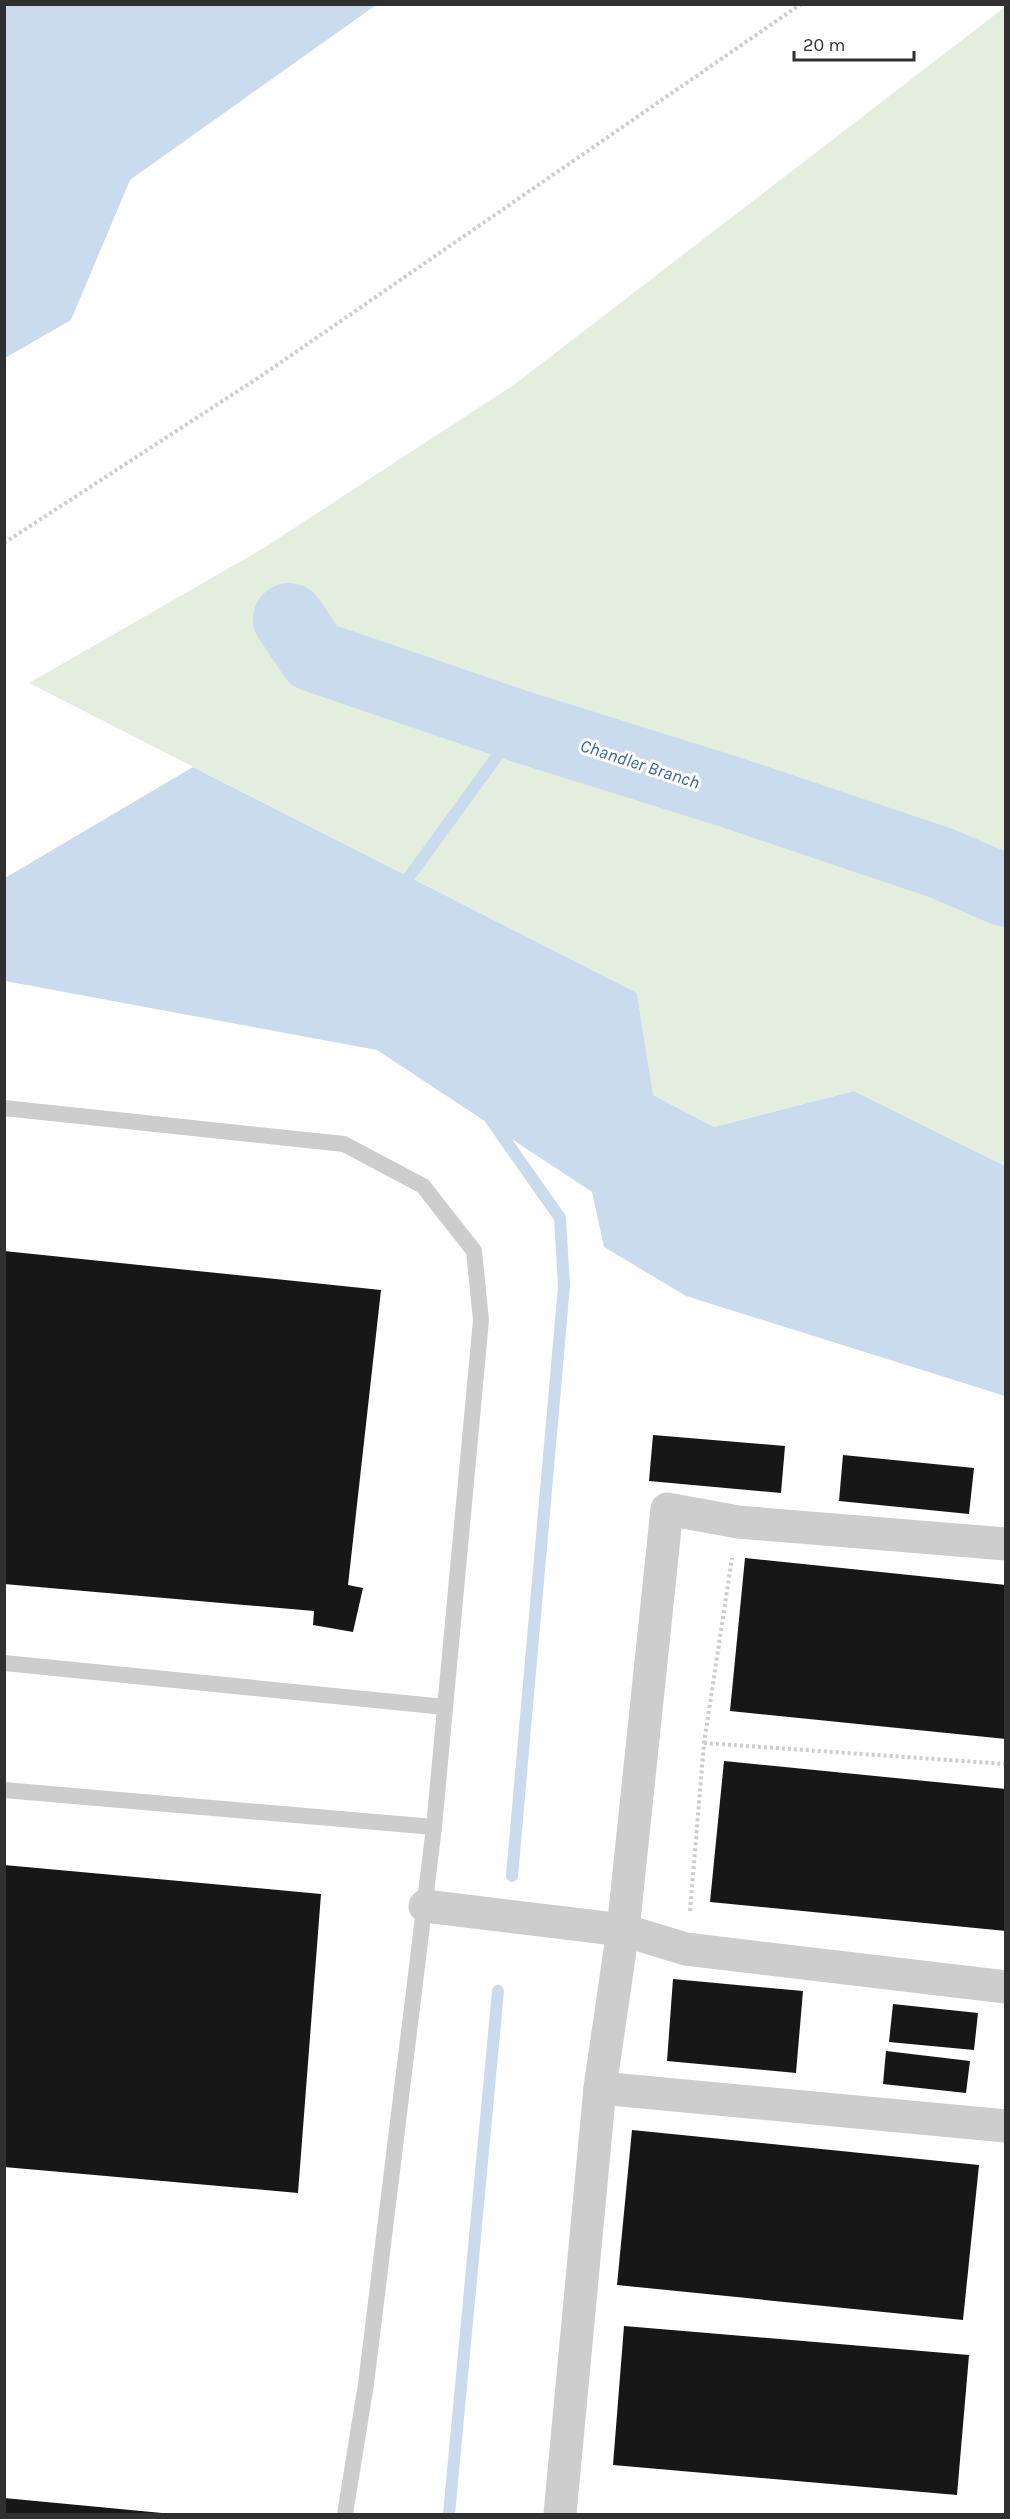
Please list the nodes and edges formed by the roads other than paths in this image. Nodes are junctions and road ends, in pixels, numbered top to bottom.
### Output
1 (4, 1108) edge
2 (1005, 1544) edge
3 (4, 1663) edge
4 (445, 1707) junction
5 (4, 1790) edge
6 (434, 1827) junction
7 (425, 1906) junction
8 (623, 1930) junction
9 (1005, 1987) edge
10 (600, 2088) junction
11 (1005, 2126) edge
12 (345, 2514) edge
13 (560, 2514) edge

1 - 4 lane
2 - 8 street
3 - 4 lane
4 - 6 lane
5 - 6 lane
6 - 7 lane
7 - 8 street
7 - 12 lane
8 - 9 street
8 - 10 street
10 - 11 street
10 - 13 street

